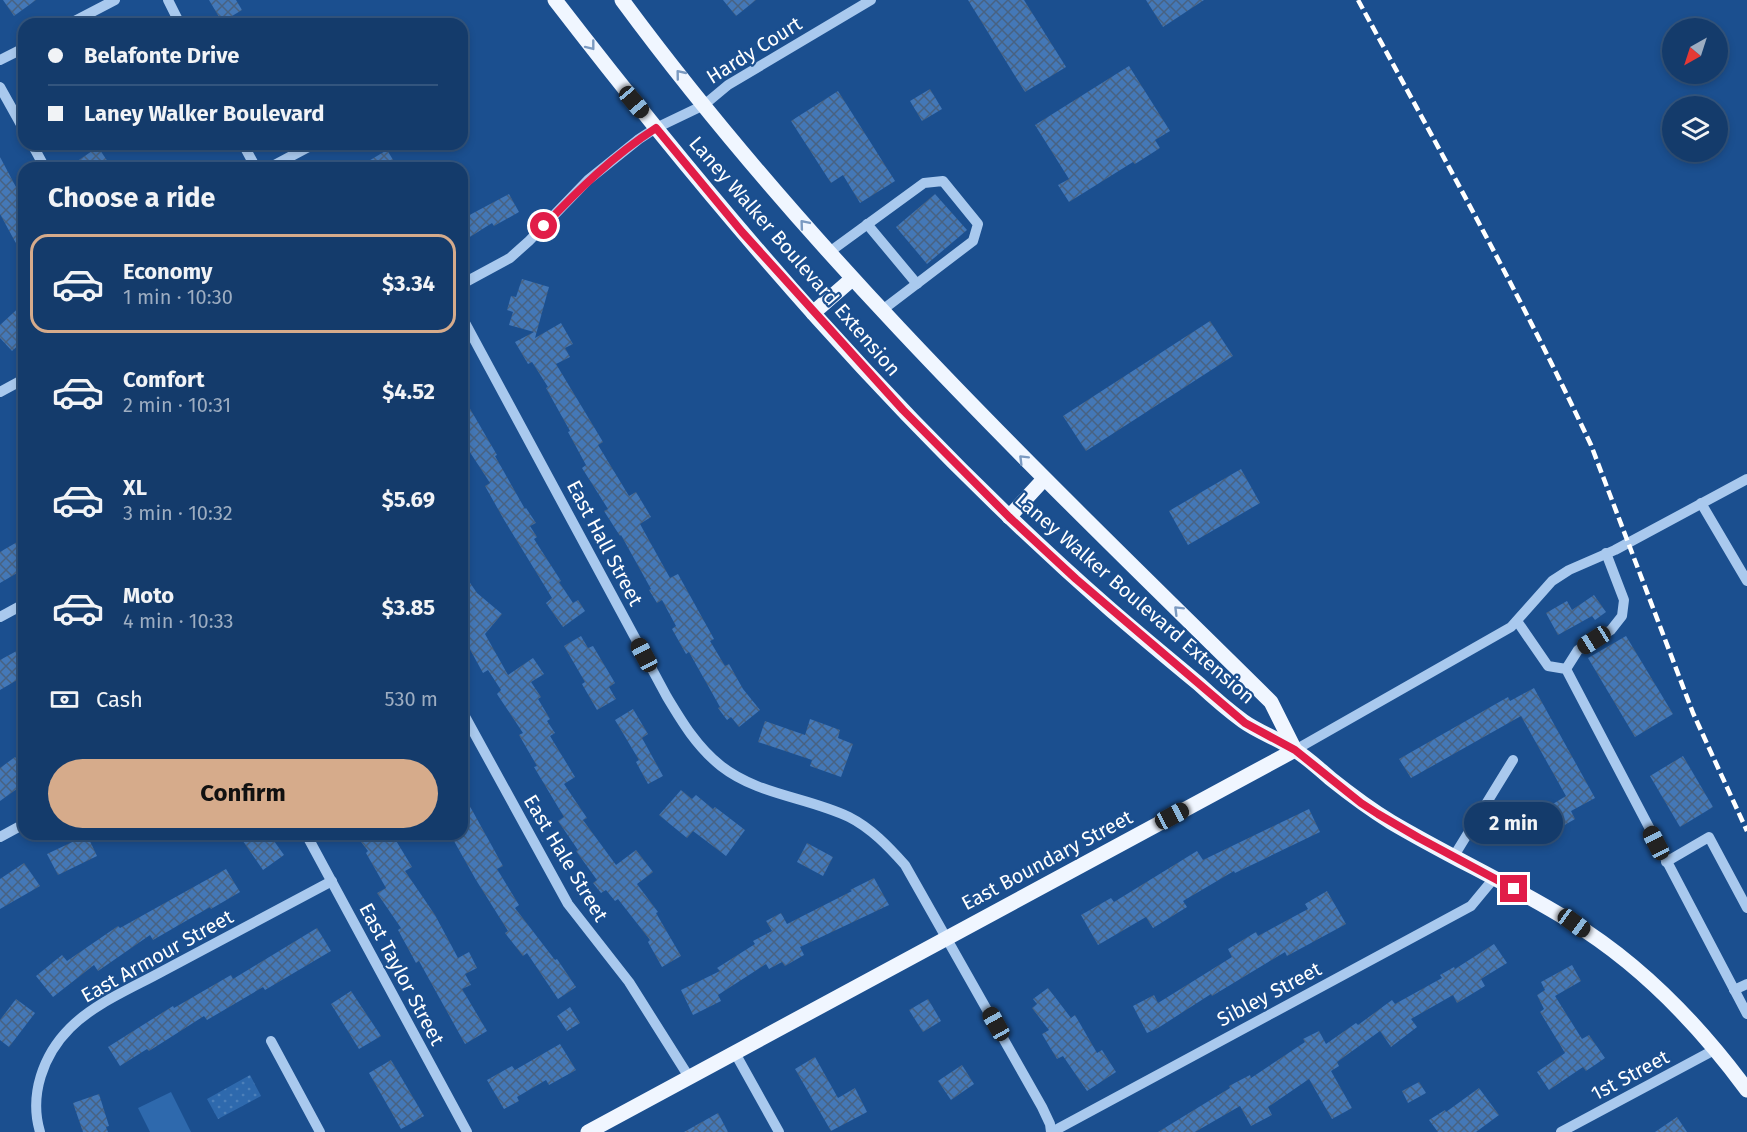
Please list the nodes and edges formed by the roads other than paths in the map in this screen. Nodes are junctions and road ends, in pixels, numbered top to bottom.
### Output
1 (115, 0) edge
2 (168, 0) edge
3 (555, 0) edge
4 (622, 0) edge
5 (871, 0) edge
6 (80, 18) edge
7 (177, 18) edge
8 (18, 51) edge
9 (0, 60) edge
10 (0, 87) edge
11 (704, 105) junction
12 (18, 119) edge
13 (656, 128) junction
14 (303, 150) edge
15 (280, 162) edge
16 (867, 225) junction
17 (828, 252) junction
18 (852, 279) junction
19 (468, 281) edge
20 (917, 284) junction
21 (881, 311) junction
22 (813, 313) junction
23 (468, 328) edge
24 (18, 383) edge
25 (0, 392) edge
26 (1044, 479) junction
27 (1747, 479) edge
28 (1701, 503) junction
29 (1009, 517) junction
30 (1606, 553) junction
31 (1747, 581) edge
32 (18, 607) edge
33 (0, 617) edge
34 (1517, 621) junction
35 (1566, 669) junction
36 (468, 722) edge
37 (1295, 750) junction
38 (1513, 760) dead end
39 (18, 827) edge
40 (0, 837) edge
41 (309, 840) edge
42 (1454, 856) junction
43 (1666, 862) junction
44 (1495, 878) junction
45 (332, 881) junction
46 (1747, 908) edge
47 (947, 938) junction
48 (1747, 984) edge
49 (1734, 990) junction
50 (1747, 1014) edge
51 (271, 1041) dead end
52 (1716, 1049) junction
53 (735, 1053) junction
54 (689, 1077) junction
55 (1744, 1082) edge
56 (40, 1132) edge
57 (320, 1132) edge
58 (466, 1132) edge
59 (588, 1132) edge
60 (778, 1132) edge
61 (1051, 1132) edge
62 (1561, 1132) edge

1 - 6 street
2 - 7 street
3 -> 13 main road, Laney Walker Boulevard Extension
11 -> 4 main road, Laney Walker Boulevard Extension
5 - 11 street, Hardy Court
8 - 9 street
10 - 12 street
11 - 13 street, Hardy Court
17 -> 11 main road, Laney Walker Boulevard Extension
13 - 19 street, Hardy Court
13 - 22 main road, Laney Walker Boulevard Extension
14 - 15 street
16 - 17 street
16 - 20 street
16 - 20 street
17 - 18 main road, Laney Walker Boulevard Extension
18 - 21 main road, Laney Walker Boulevard Extension
18 - 22 main road
20 - 21 street
26 -> 21 main road, Laney Walker Boulevard Extension
22 - 29 main road, Laney Walker Boulevard Extension
23 - 47 street, East Hall Street
24 - 25 street
26 - 29 main road
37 -> 26 main road, Laney Walker Boulevard Extension
27 - 28 street, East Boundary Street
28 - 30 street, East Boundary Street
28 - 31 street
29 - 37 main road, Laney Walker Boulevard Extension
30 - 34 street, East Boundary Street
30 - 35 street
32 - 33 street
34 - 35 street
34 - 37 street, East Boundary Street
35 - 43 street
36 - 54 street, East Hale Street
37 - 42 main road
37 - 47 main road, East Boundary Street
38 - 42 street
39 - 40 street
41 - 45 street, East Taylor Street
42 - 44 main road
43 - 46 street
43 - 49 street
44 - 52 main road
44 - 61 street, Sibley Street
45 - 56 street, East Armour Street
45 - 58 street, East Taylor Street
47 - 53 main road, East Boundary Street
47 - 61 street, East Hall Street
48 - 49 street
49 - 50 street
51 - 57 street
52 - 55 main road
52 - 62 street, 1st Street
53 - 54 main road, East Boundary Street
53 - 60 street
54 - 59 main road, East Boundary Street

